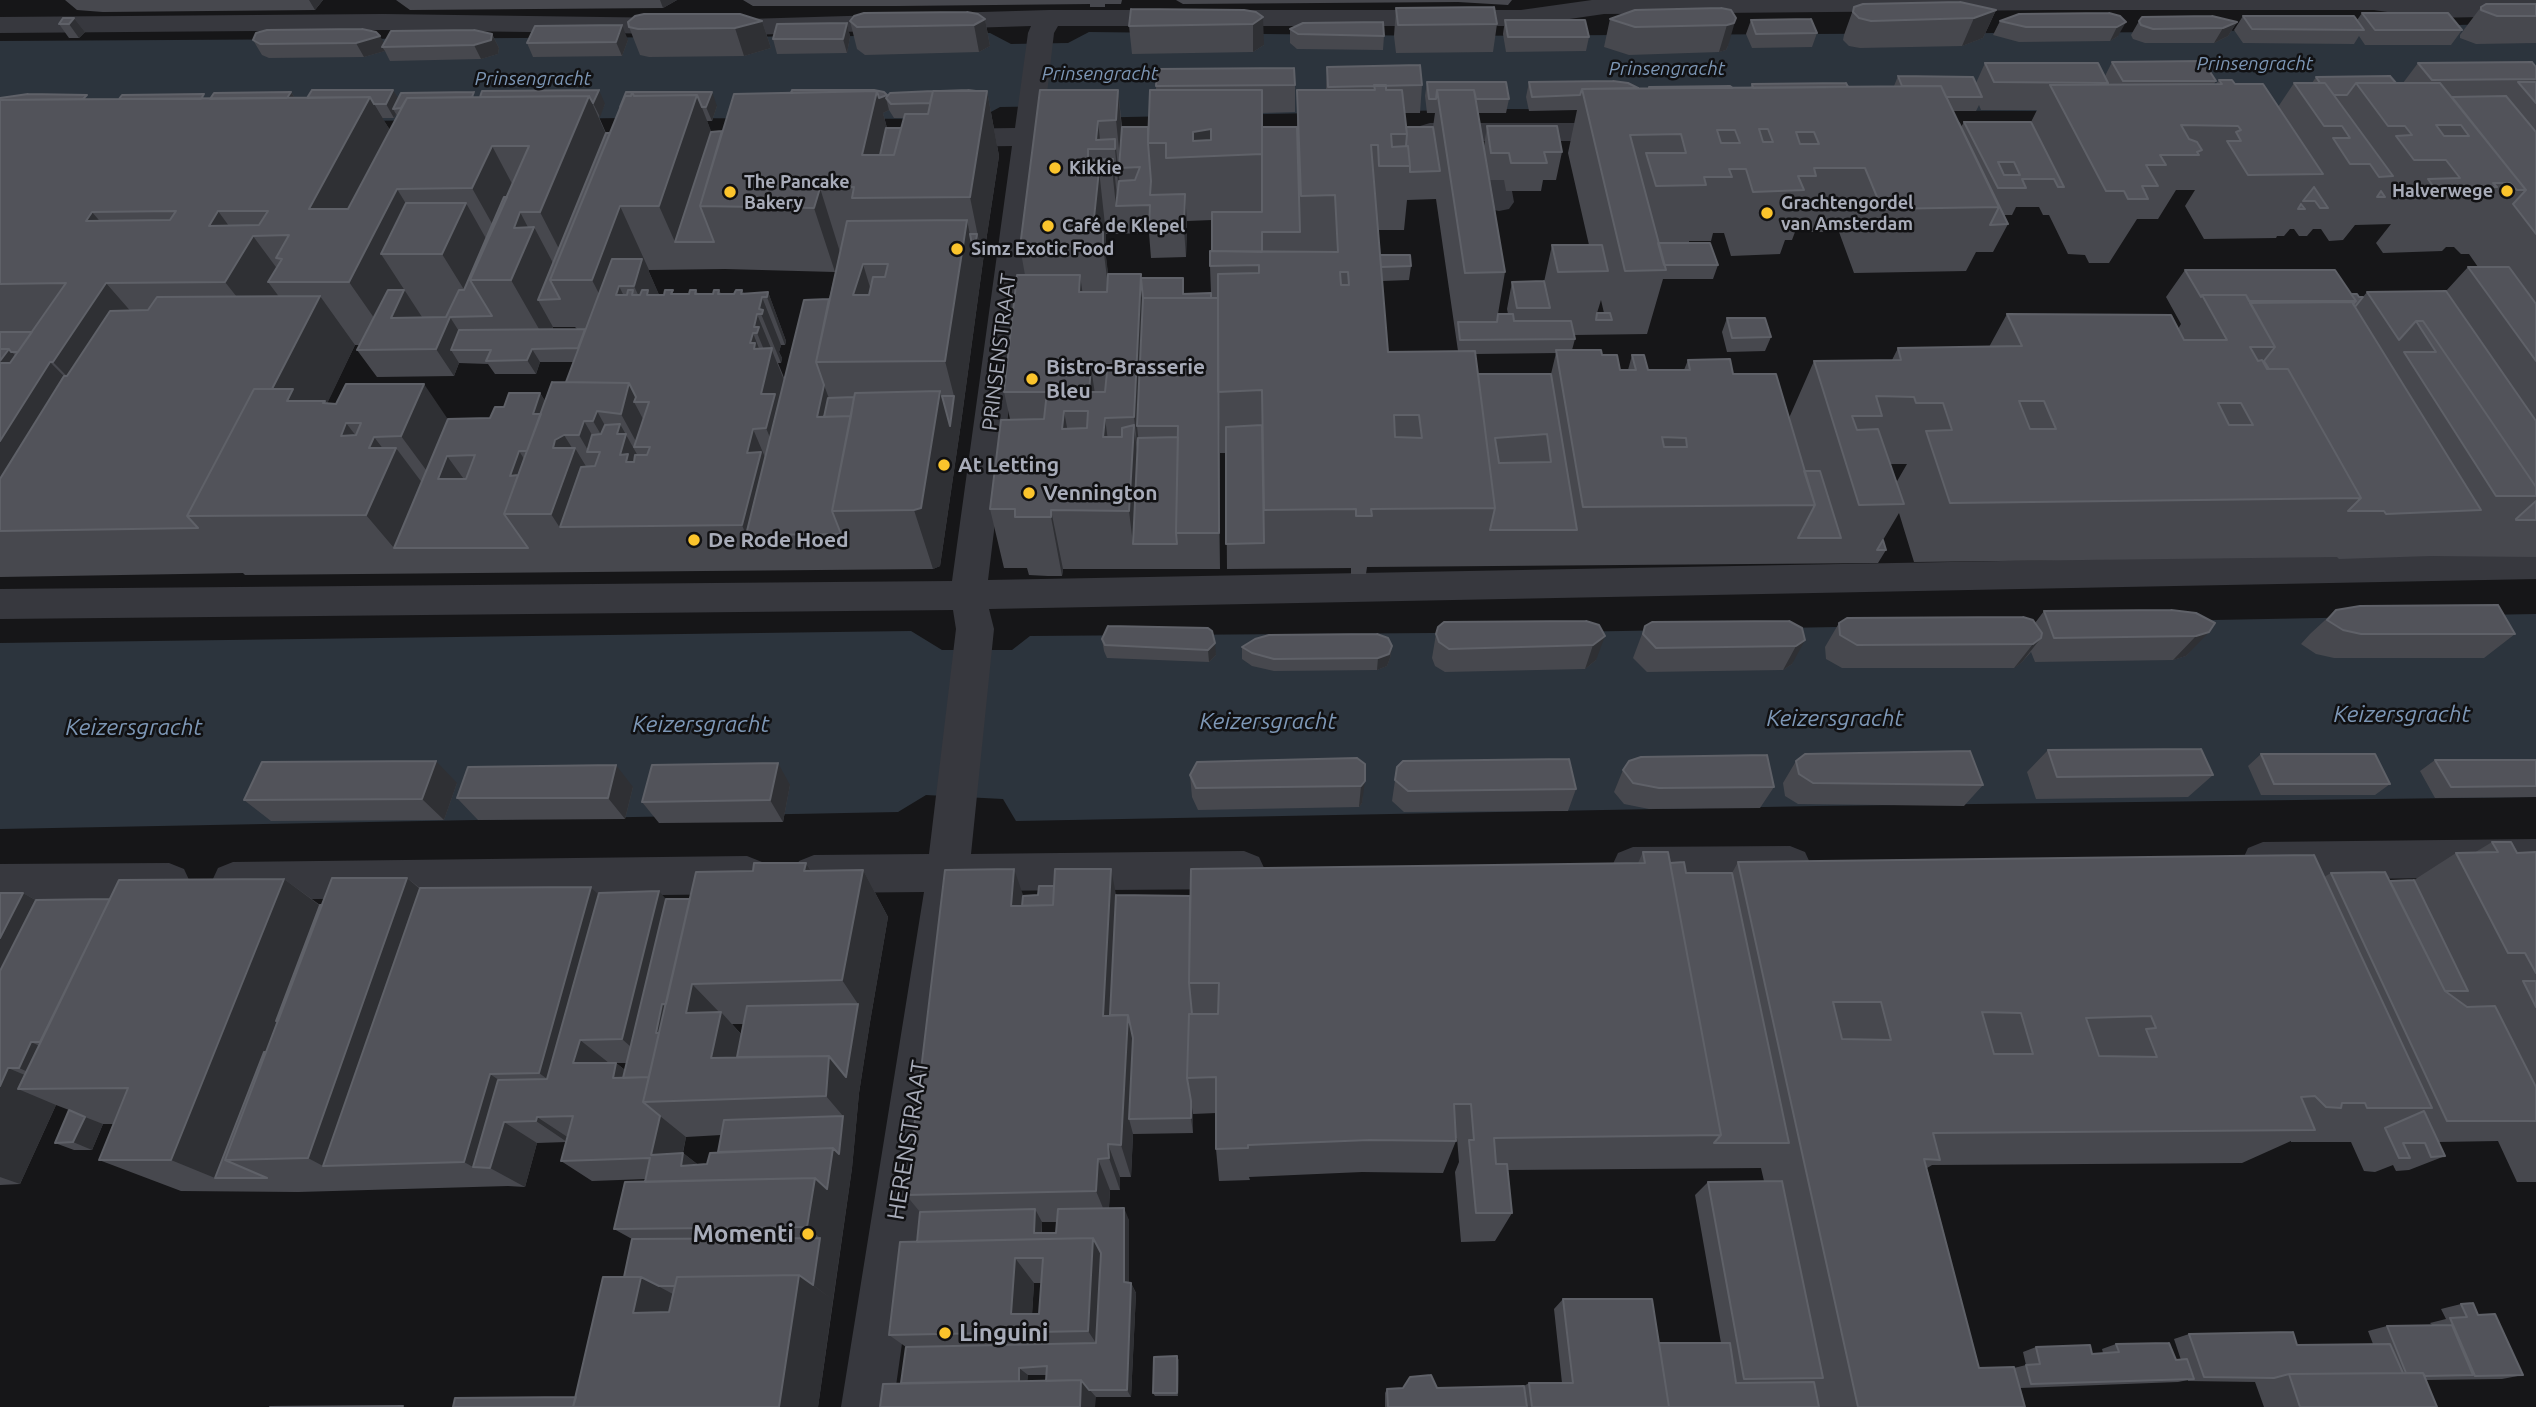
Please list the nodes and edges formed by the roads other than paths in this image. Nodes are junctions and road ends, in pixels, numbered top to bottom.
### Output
1 (368, 0) edge
2 (702, 0) edge
3 (1141, 0) edge
4 (2372, 1) edge
5 (1598, 3) edge
6 (1557, 7) edge
7 (2536, 8) edge
8 (2, 16) edge
9 (1177, 19) junction
10 (383, 22) junction
11 (1045, 25) junction
12 (747, 27) junction
13 (1029, 123) junction
14 (1408, 132) edge
15 (1656, 132) edge
16 (1110, 136) edge
17 (916, 139) edge
18 (2536, 565) edge
19 (0, 604) edge
20 (972, 612) junction
21 (955, 823) joint
22 (2536, 858) edge
23 (2230, 861) edge
24 (1826, 865) edge
25 (1603, 867) edge
26 (1283, 870) edge
27 (948, 873) junction
28 (0, 883) edge
29 (867, 1407) edge

1 - 10 street
2 - 12 street
3 - 9 street
4 - 5 street
4 - 7 street
5 - 6 street
6 - 9 street
8 - 10 street
9 - 11 street
10 - 12 street
11 - 12 street
11 - 13 street, PRINSENSTRAAT
13 - 16 street
13 - 17 street
13 - 20 street, PRINSENSTRAAT
14 - 15 street
18 - 20 street
19 - 20 street
20 - 21 street, PRINSENSTRAAT
21 - 27 street, HERENSTRAAT
22 - 23 street
24 - 25 street
26 - 27 street
27 - 28 street
27 - 29 street, HERENSTRAAT

